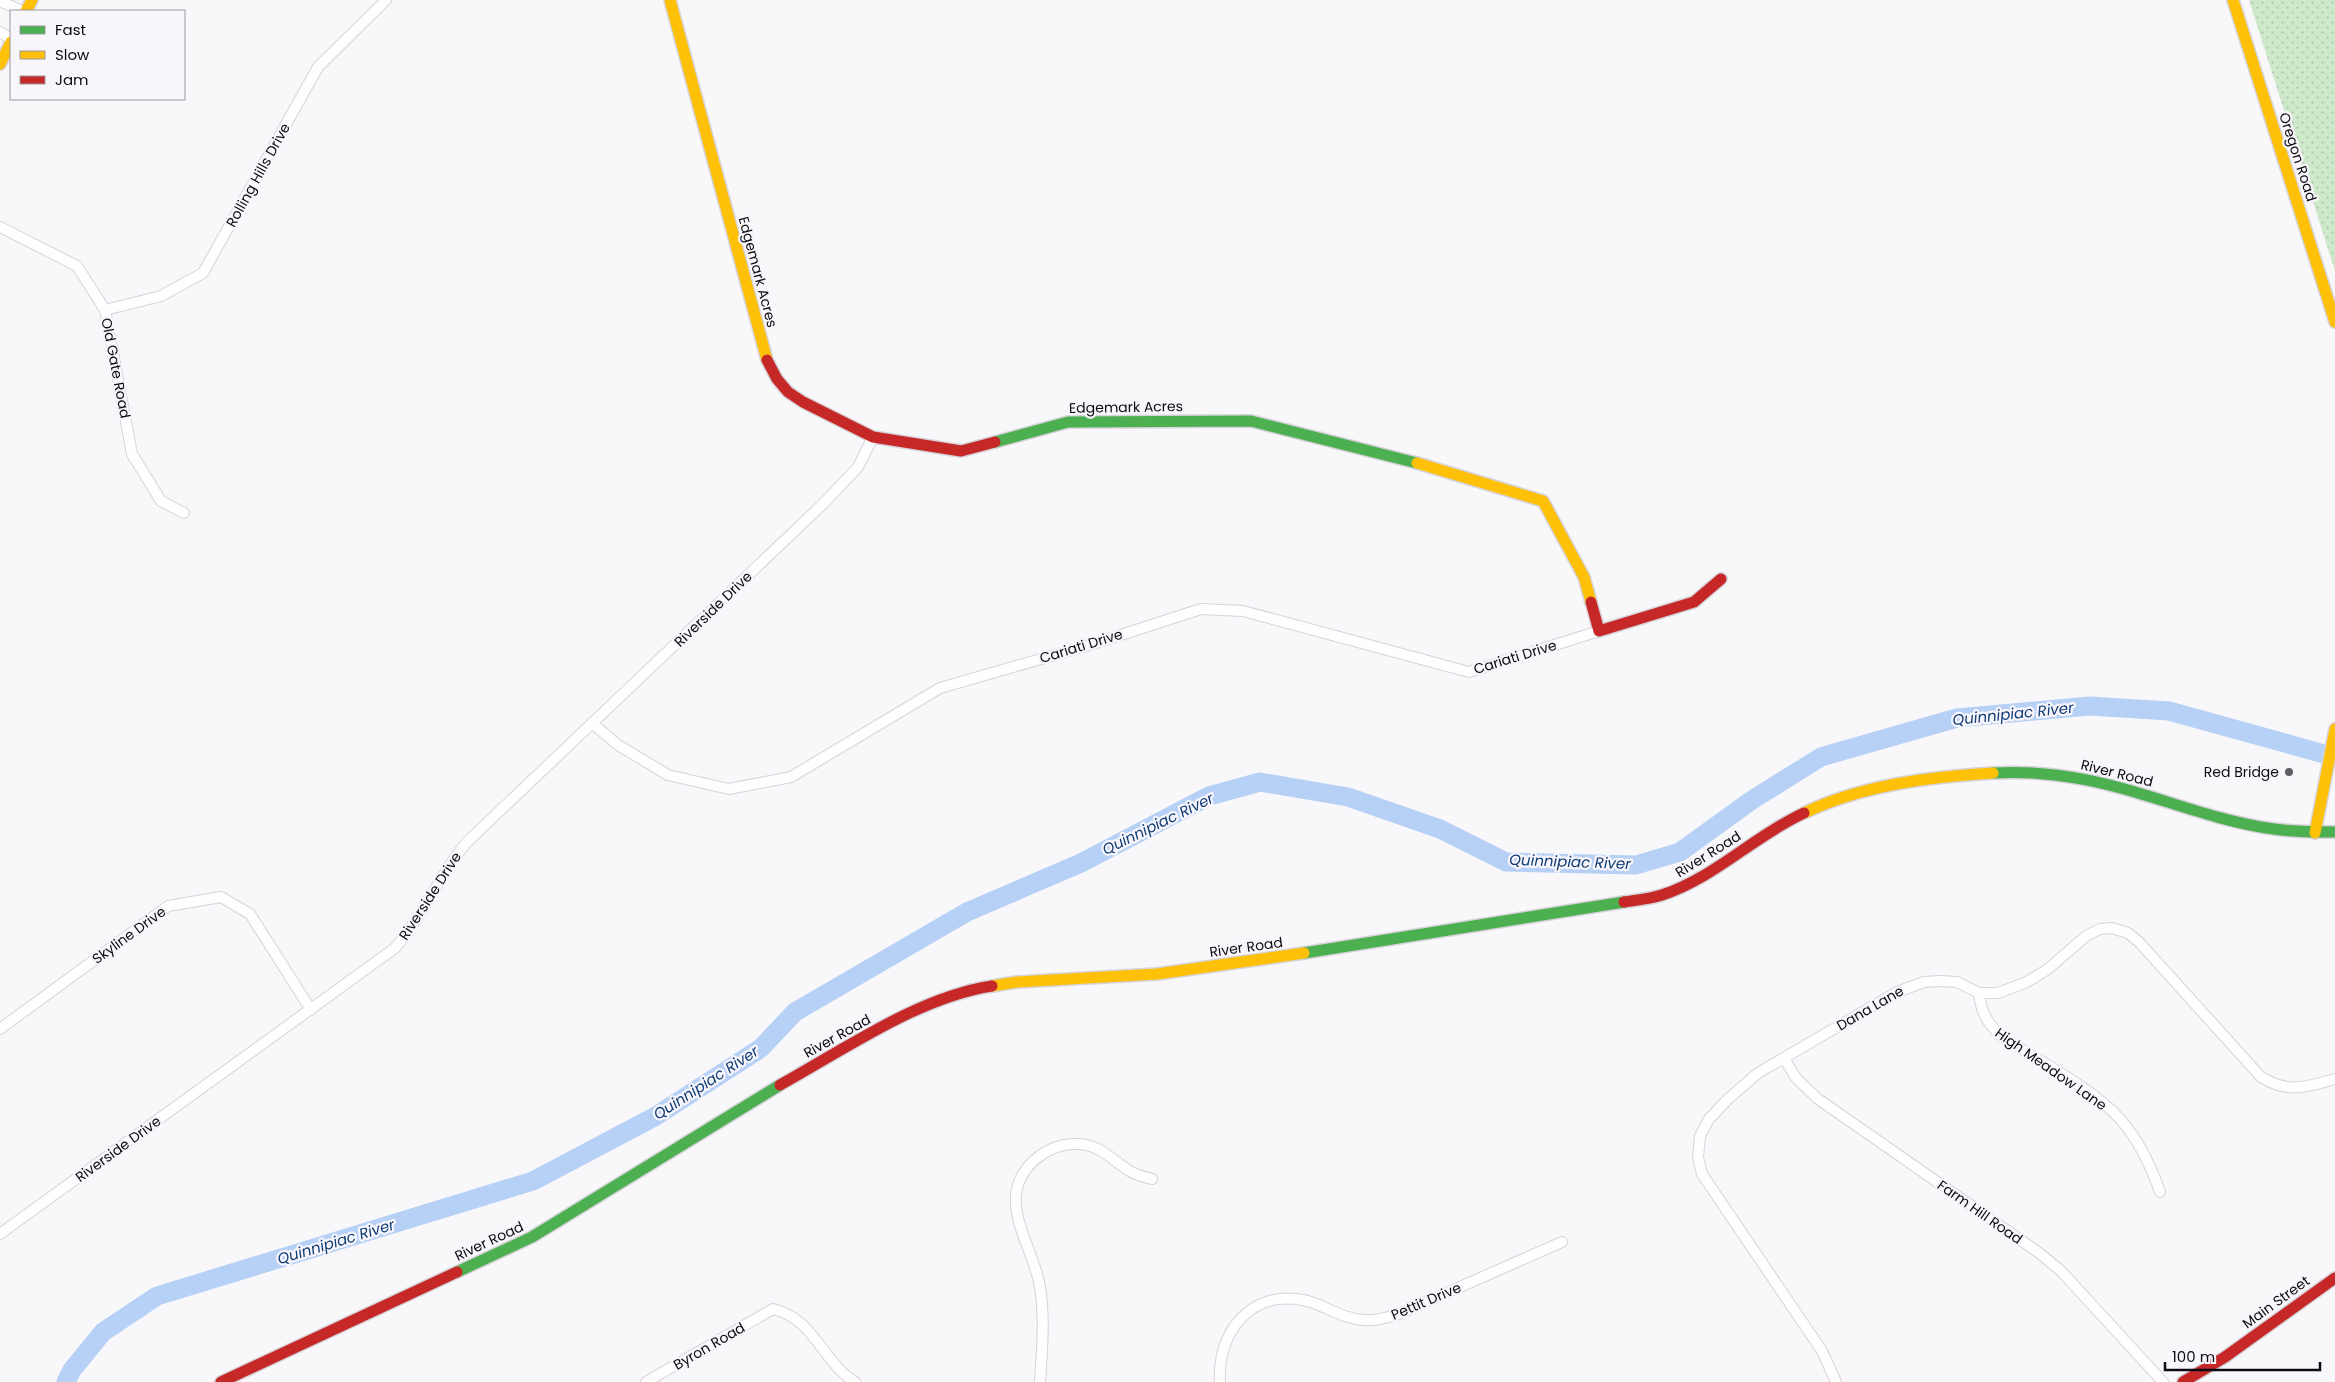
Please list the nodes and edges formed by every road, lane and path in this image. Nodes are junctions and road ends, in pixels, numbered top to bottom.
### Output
1 (386, 0) edge
2 (670, 0) edge
3 (2233, 0) edge
4 (0, 1) edge
5 (20, 10) edge
6 (10, 42) edge
7 (0, 64) edge
8 (0, 227) edge
9 (105, 310) junction
10 (2335, 322) edge
11 (873, 437) junction
12 (184, 513) dead end
13 (1721, 579) dead end
14 (1599, 631) junction
15 (592, 724) junction
16 (2335, 729) edge
17 (2335, 832) edge
18 (2315, 833) junction
19 (1979, 993) junction
20 (311, 1010) junction
21 (0, 1029) edge
22 (1784, 1058) junction
23 (2335, 1079) edge
24 (1152, 1179) dead end
25 (2160, 1192) dead end
26 (0, 1234) edge
27 (1562, 1242) dead end
28 (2335, 1278) edge
29 (221, 1382) edge
30 (646, 1382) edge
31 (856, 1382) edge
32 (1040, 1382) edge
33 (1220, 1382) edge
34 (1836, 1382) edge
35 (2163, 1382) edge
36 (2183, 1382) edge

1 - 9 street, Rolling Hills Drive
2 - 11 main road, Edgemark Acres
3 - 10 main road, Oregon Road
4 - 5 street
6 - 7 main road
8 - 9 street, Old Gate Road
9 - 12 street, Old Gate Road
11 - 14 main road, Edgemark Acres
11 - 15 street, Riverside Drive
13 - 14 main road
14 - 15 street, Cariati Drive
15 - 20 street, Riverside Drive
16 - 18 main road
17 - 18 main road, River Road
18 - 29 main road, River Road
19 - 22 street, Dana Lane
19 - 23 street
19 - 25 street, High Meadow Lane
20 - 21 street, Skyline Drive
20 - 26 street, Riverside Drive
22 - 34 street, Dana Lane
22 - 35 street, Farm Hill Road
24 - 32 street
27 - 33 street, Pettit Drive
28 - 36 main road, Main Street
30 - 31 street, Byron Road

